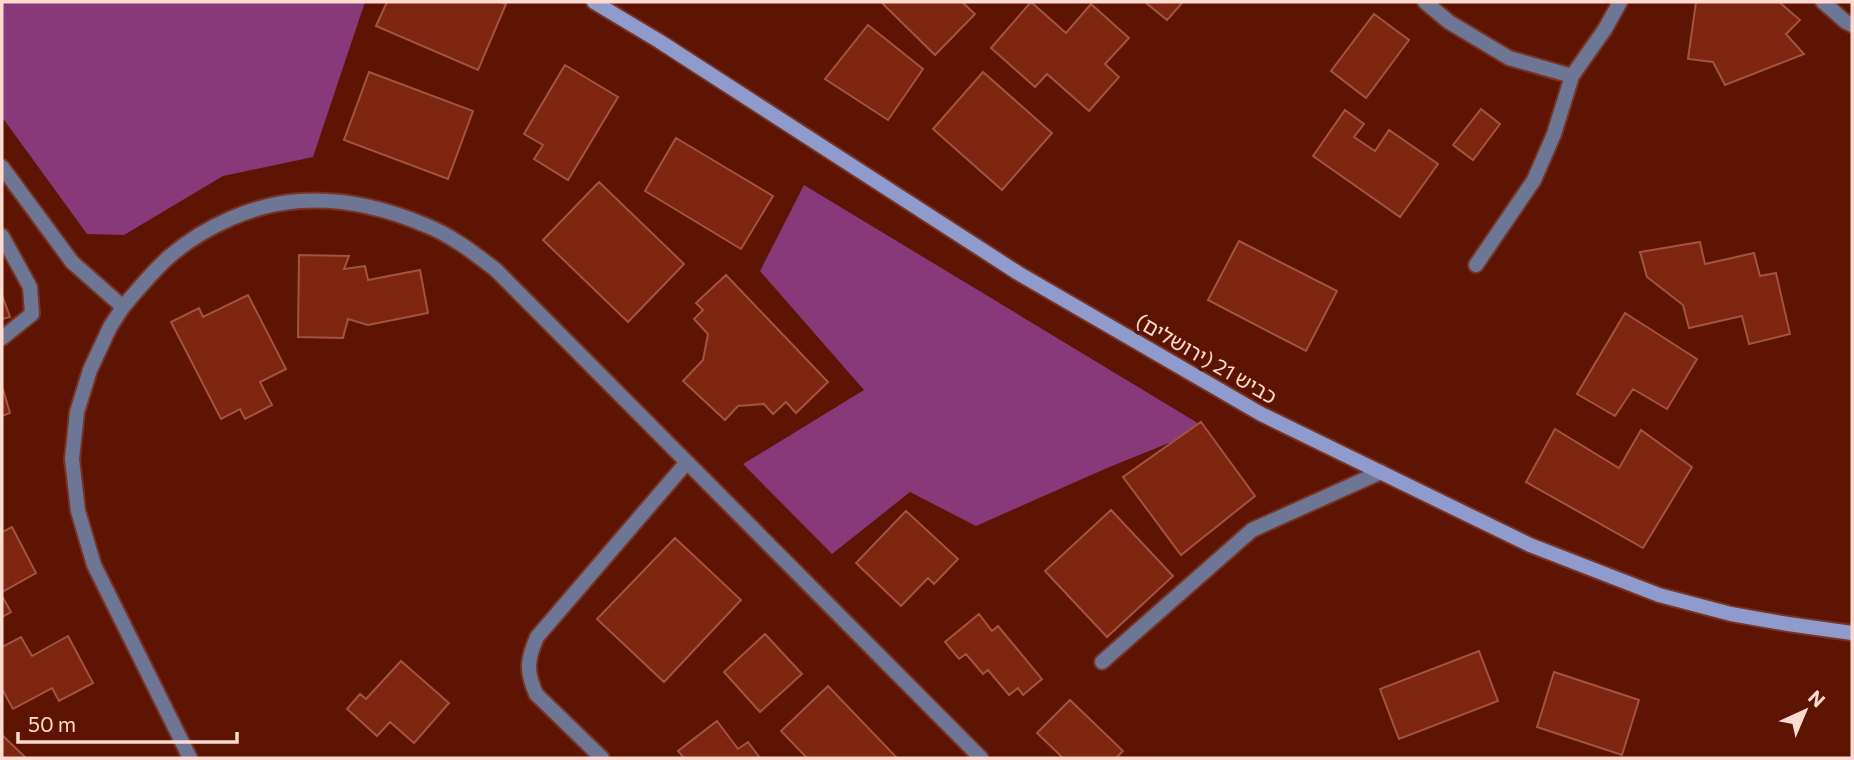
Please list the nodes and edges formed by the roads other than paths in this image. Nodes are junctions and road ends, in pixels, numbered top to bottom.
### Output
1 (594, 2) edge
2 (1426, 2) edge
3 (1620, 2) edge
4 (1823, 2) edge
5 (1852, 25) edge
6 (1572, 76) junction
7 (2, 167) edge
8 (2, 236) edge
9 (1476, 265) dead end
10 (123, 307) junction
11 (2, 338) edge
12 (687, 462) junction
13 (1381, 472) junction
14 (1852, 633) edge
15 (1102, 662) dead end
16 (190, 758) edge
17 (602, 758) edge
18 (981, 758) edge

1 - 13 main road, כביש 21 (ירושלים)
2 - 6 street
3 - 6 street
4 - 5 street
6 - 9 street
7 - 10 street
8 - 11 street
10 - 12 street
10 - 16 street
12 - 17 street
12 - 18 street
13 - 14 main road, כביש 21 (ירושלים)
13 - 15 street

